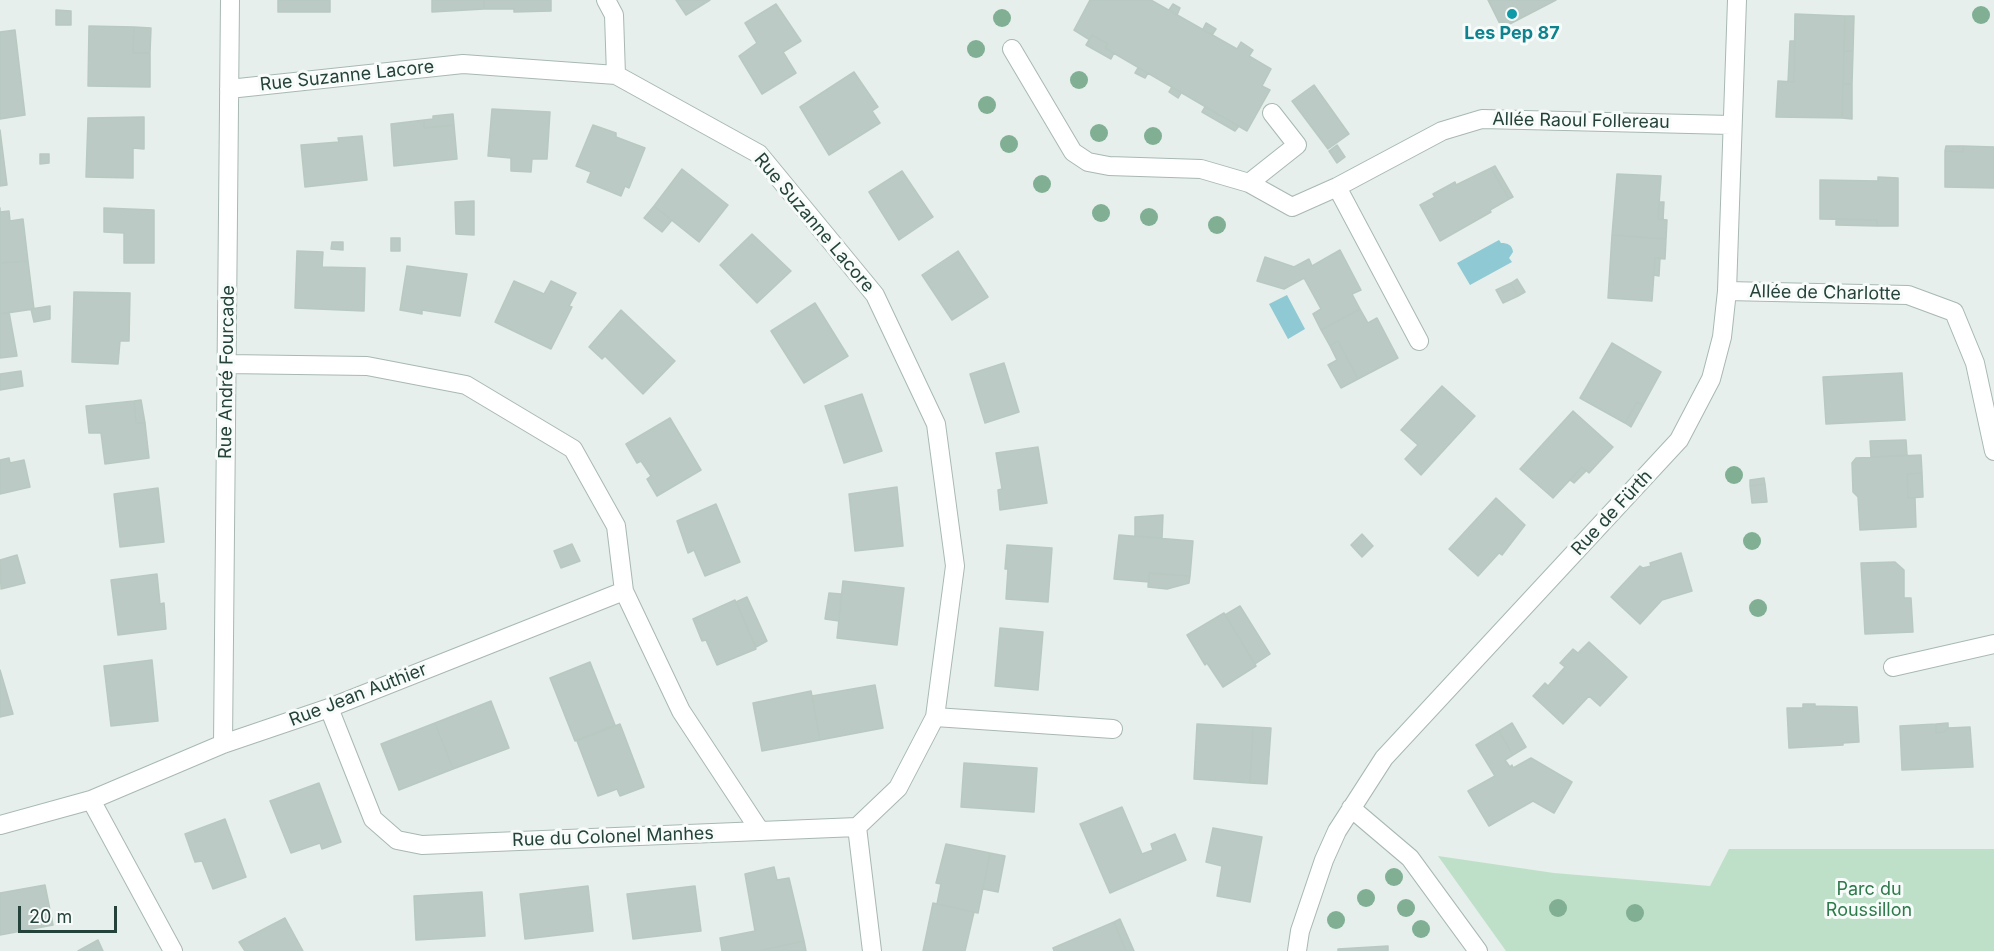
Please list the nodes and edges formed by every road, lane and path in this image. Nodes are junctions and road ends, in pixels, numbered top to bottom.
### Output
1 (230, 0) edge
2 (606, 0) edge
3 (1737, 0) edge
4 (1012, 49) dead end
5 (616, 75) junction
6 (229, 89) junction
7 (1272, 113) dead end
8 (1731, 125) junction
9 (1249, 183) junction
10 (1337, 187) junction
11 (1727, 291) junction
12 (1419, 341) dead end
13 (226, 364) junction
14 (1994, 451) edge
15 (624, 591) junction
16 (1994, 644) edge
17 (1893, 666) dead end
18 (329, 708) junction
19 (935, 717) junction
20 (1113, 729) dead end
21 (223, 744) junction
22 (91, 800) junction
23 (1351, 808) junction
24 (0, 825) edge
25 (857, 828) junction
26 (760, 831) junction
27 (173, 951) edge
28 (872, 951) edge
29 (1296, 951) edge
30 (1478, 951) edge

1 - 6 street, Rue André Fourcade
2 - 5 street
3 - 8 street, Rue de Fürth
4 - 9 street
5 - 6 street, Rue Suzanne Lacore
5 - 19 street, Rue Suzanne Lacore
6 - 13 street, Rue André Fourcade
7 - 9 street
8 - 10 street, Allée Raoul Follereau
8 - 11 street, Rue de Fürth
9 - 10 street, Allée Raoul Follereau
10 - 12 street
11 - 14 street, Allée de Charlotte
11 - 23 street, Rue de Fürth
13 - 15 street
13 - 21 street, Rue André Fourcade
15 - 18 street, Rue Jean Authier
15 - 26 street
16 - 17 street
18 - 21 street, Rue Jean Authier
18 - 26 street, Rue du Colonel Manhes
19 - 20 street
19 - 25 street, Rue Suzanne Lacore
21 - 22 street, Rue Jean Authier
22 - 24 street, Rue Jean Authier
22 - 27 street
23 - 29 street, Rue de Fürth
23 - 30 street
25 - 26 street, Rue du Colonel Manhes
25 - 28 street

